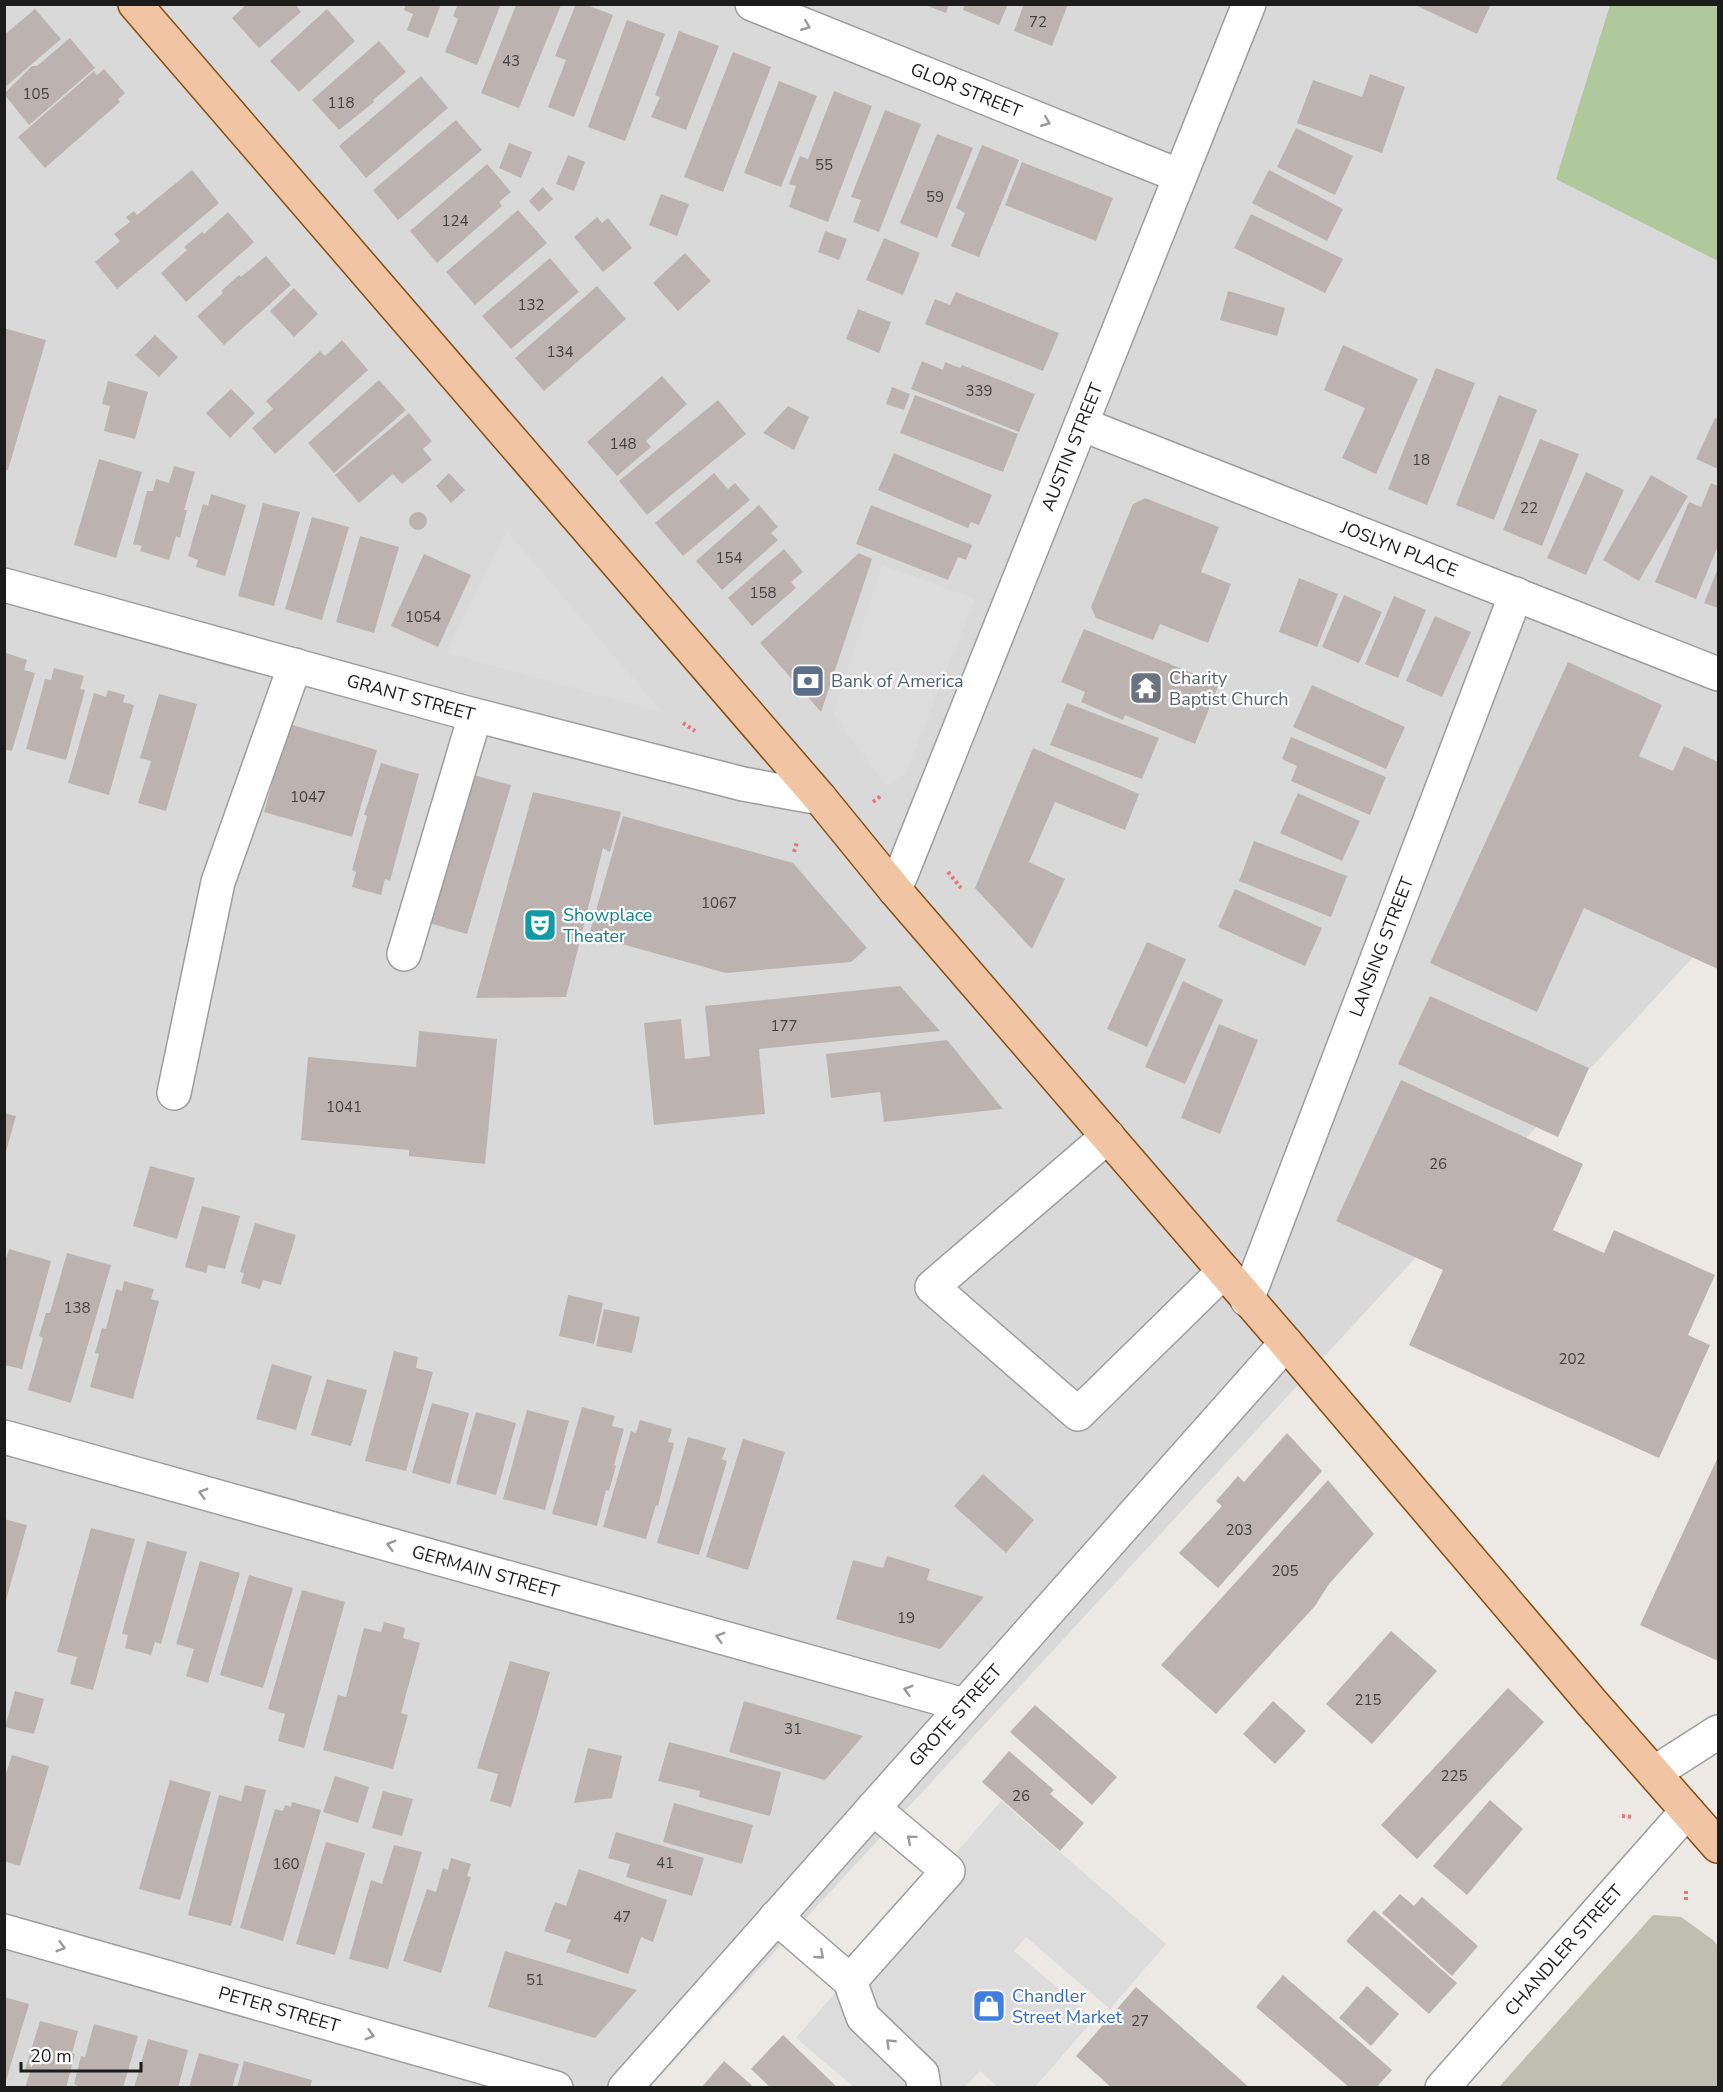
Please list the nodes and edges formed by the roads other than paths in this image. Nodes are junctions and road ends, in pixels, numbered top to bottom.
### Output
1 (135, 4) edge
2 (752, 4) edge
3 (1249, 4) edge
4 (1180, 176) junction
5 (1081, 424) junction
6 (4, 585) edge
7 (1516, 594) junction
8 (295, 665) junction
9 (1719, 674) edge
10 (475, 716) junction
11 (820, 798) junction
12 (895, 890) junction
13 (404, 954) dead end
14 (174, 1093) dead end
15 (1108, 1136) junction
16 (1224, 1271) junction
17 (1247, 1300) junction
18 (1286, 1343) junction
19 (4, 1437) edge
20 (964, 1705) junction
21 (1719, 1732) edge
22 (1654, 1773) junction
23 (873, 1808) junction
24 (1687, 1811) junction
25 (1719, 1846) edge
26 (776, 1917) junction
27 (4, 1931) edge
28 (850, 1982) junction
29 (556, 2088) edge
30 (625, 2088) edge
31 (924, 2088) edge
32 (1442, 2088) edge

1 - 11 main road
2 -> 4 street, GLOR STREET
3 - 4 street, AUSTIN STREET
4 - 5 street, AUSTIN STREET
5 - 7 street, JOSLYN PLACE
5 - 12 street, AUSTIN STREET
6 - 8 street, GRANT STREET
7 - 9 street, JOSLYN PLACE
7 - 17 street, LANSING STREET
8 - 10 street, GRANT STREET
8 - 14 street
10 - 11 street, GRANT STREET
10 - 13 street
11 - 12 main road
12 - 15 main road
15 - 16 main road
15 - 16 street
16 - 17 main road
17 - 18 main road
18 - 20 street, GROTE STREET
18 - 22 main road
20 -> 19 street, GERMAIN STREET
20 - 23 street, GROTE STREET
21 - 22 street
22 - 24 main road
23 - 26 street, GROTE STREET
28 -> 23 street
24 - 25 main road
24 - 32 street, CHANDLER STREET
26 -> 28 street
26 - 30 street, GROTE STREET
27 -> 29 street, PETER STREET
31 -> 28 street

